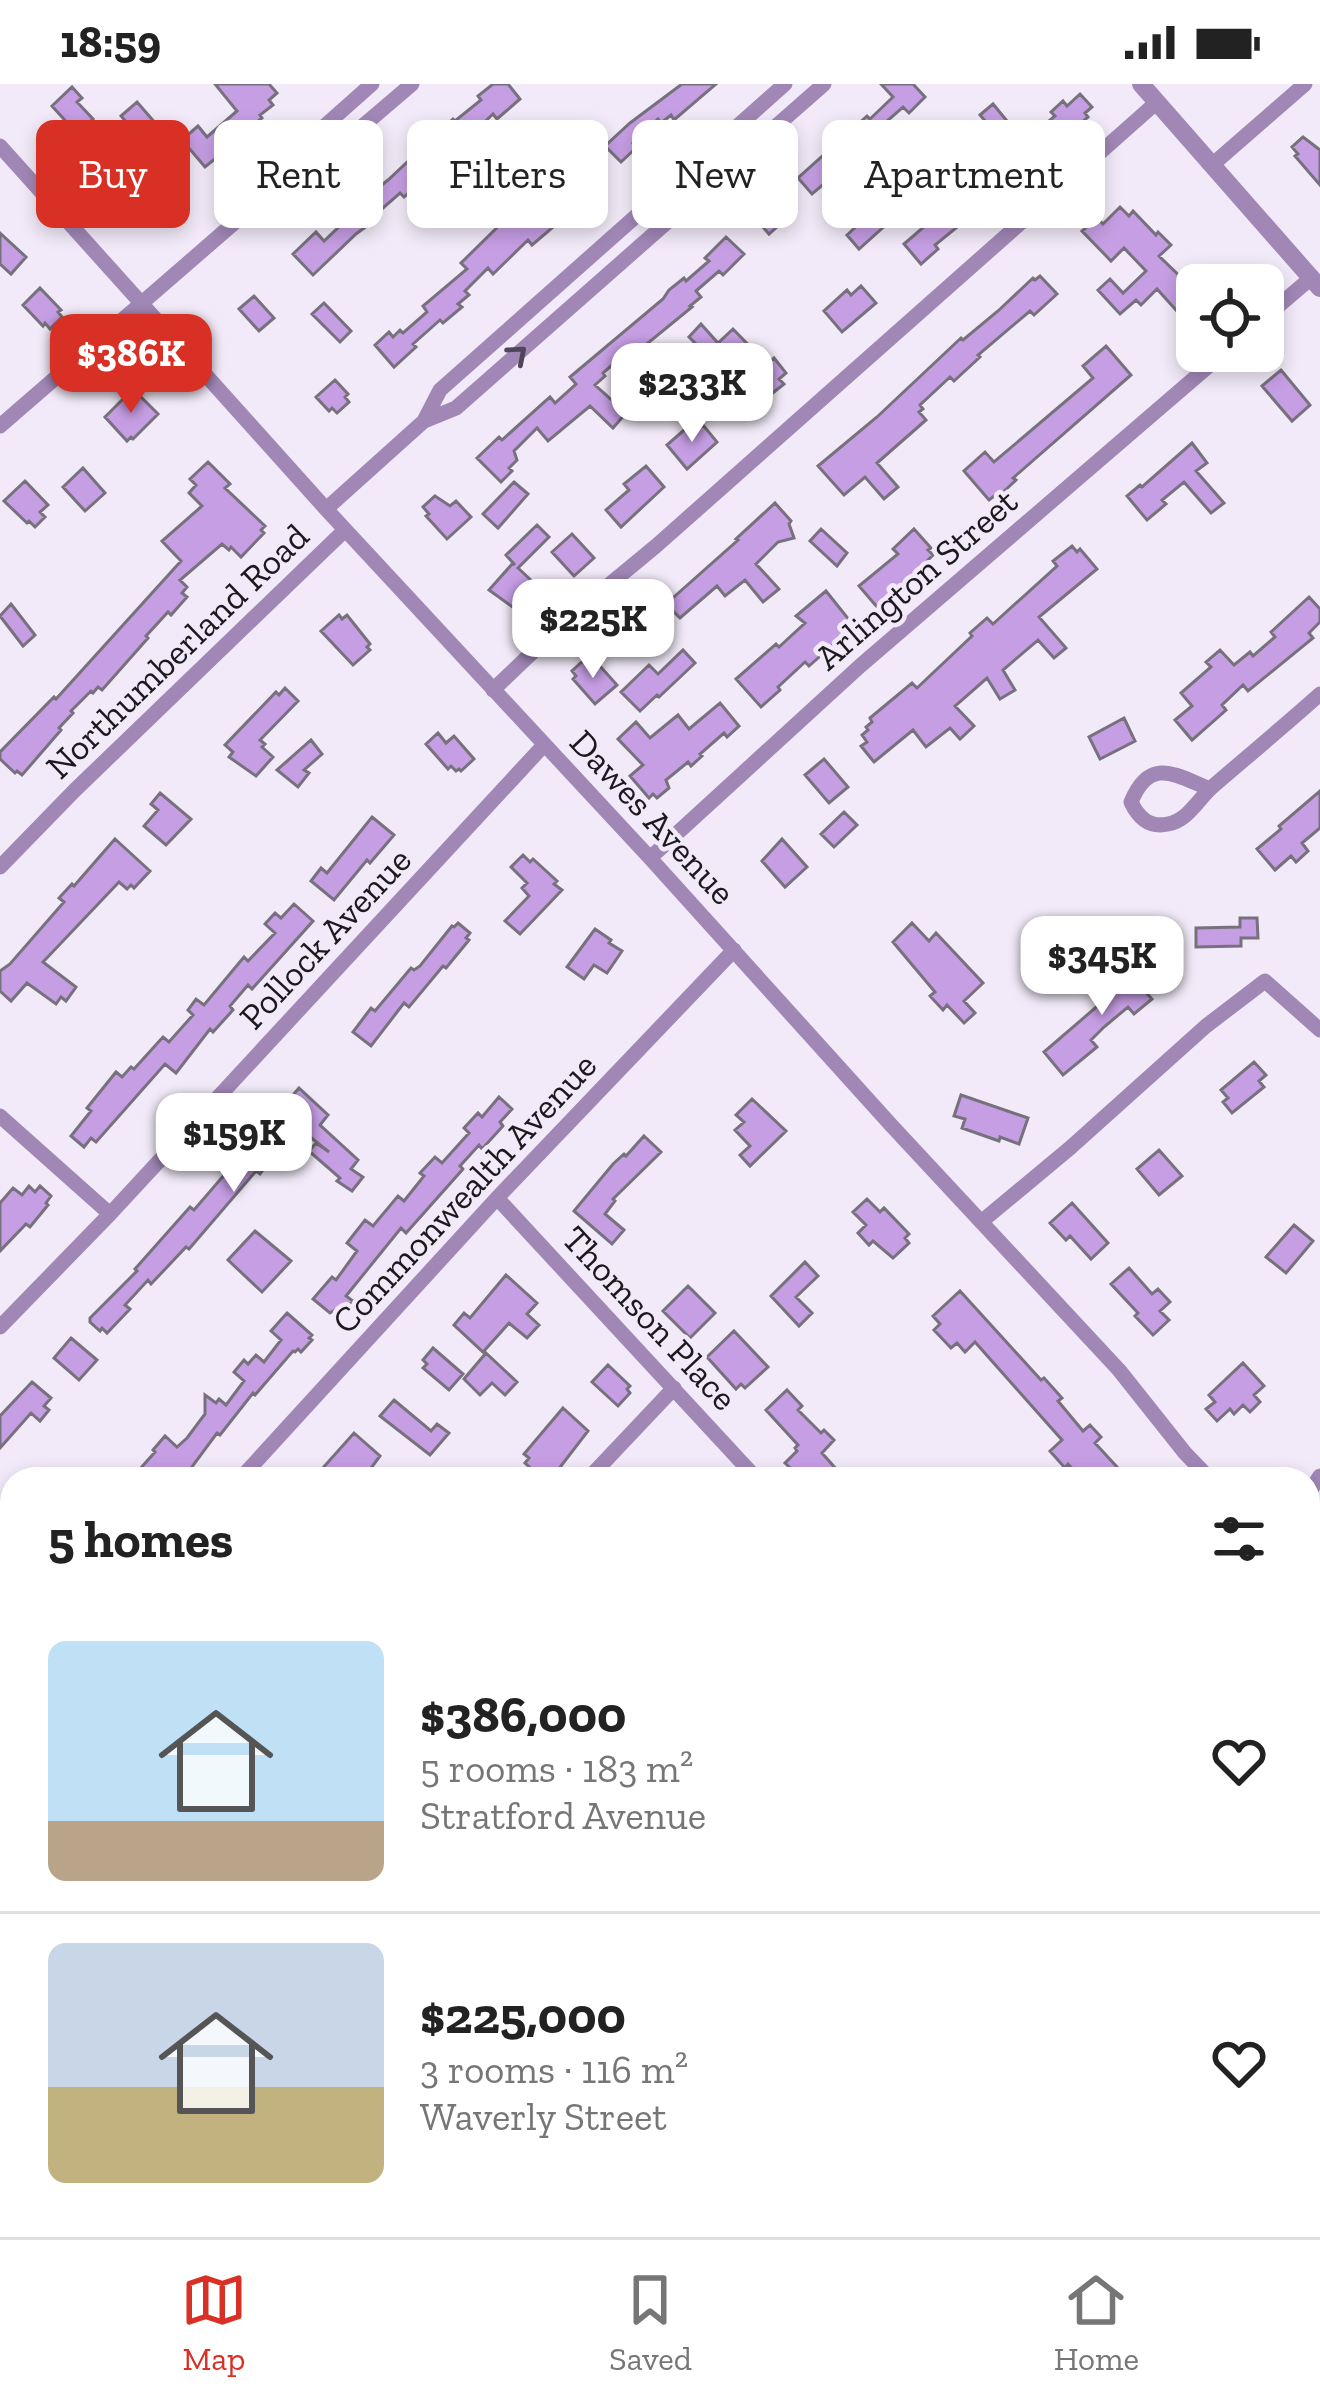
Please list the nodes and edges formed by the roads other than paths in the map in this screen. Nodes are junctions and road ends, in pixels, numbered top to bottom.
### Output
1 (371, 84) edge
2 (412, 84) edge
3 (784, 84) edge
4 (824, 84) edge
5 (1141, 84) edge
6 (1304, 84) edge
7 (1157, 102) junction
8 (331, 120) edge
9 (370, 120) edge
10 (743, 120) edge
11 (783, 120) edge
12 (0, 146) edge
13 (1212, 165) junction
14 (632, 218) edge
15 (229, 228) edge
16 (661, 228) edge
17 (1316, 283) edge
18 (142, 304) junction
19 (1284, 305) edge
20 (1202, 372) edge
21 (424, 422) junction
22 (0, 426) edge
23 (326, 509) junction
24 (345, 530) junction
25 (493, 690) junction
26 (1320, 694) edge
27 (544, 745) junction
28 (1210, 789) junction
29 (650, 858) junction
30 (0, 867) edge
31 (734, 950) junction
32 (1320, 1030) edge
33 (0, 1116) edge
34 (497, 1198) junction
35 (110, 1214) junction
36 (981, 1222) junction
37 (0, 1327) edge
38 (674, 1388) junction
39 (251, 1467) edge
40 (599, 1467) edge
41 (746, 1467) edge
42 (1198, 1467) edge

1 - 8 street
2 - 9 street
3 - 10 street
4 - 11 street
5 - 7 street
6 - 13 street
7 - 13 street
7 - 25 street
12 - 18 street, Dawes Avenue
13 - 17 street
14 - 21 street
15 - 18 street
21 -> 16 street
17 - 19 street
18 - 22 street
18 - 23 street, Dawes Avenue
20 - 29 street, Arlington Street
21 - 23 street
23 - 24 street, Dawes Avenue
24 - 25 street, Dawes Avenue
24 - 30 street, Northumberland Road
25 - 27 street, Dawes Avenue
26 - 28 street
27 - 29 street, Dawes Avenue
27 - 35 street, Pollock Avenue
28 - 28 street
29 - 31 street, Dawes Avenue
31 - 34 street, Commonwealth Avenue
31 - 36 street, Dawes Avenue
32 - 36 street
33 - 35 street
34 - 38 street, Thomson Place
34 - 39 street, Commonwealth Avenue
35 - 37 street, Pollock Avenue
36 - 42 street, Dawes Avenue
38 - 40 street
38 - 41 street, Thomson Place

